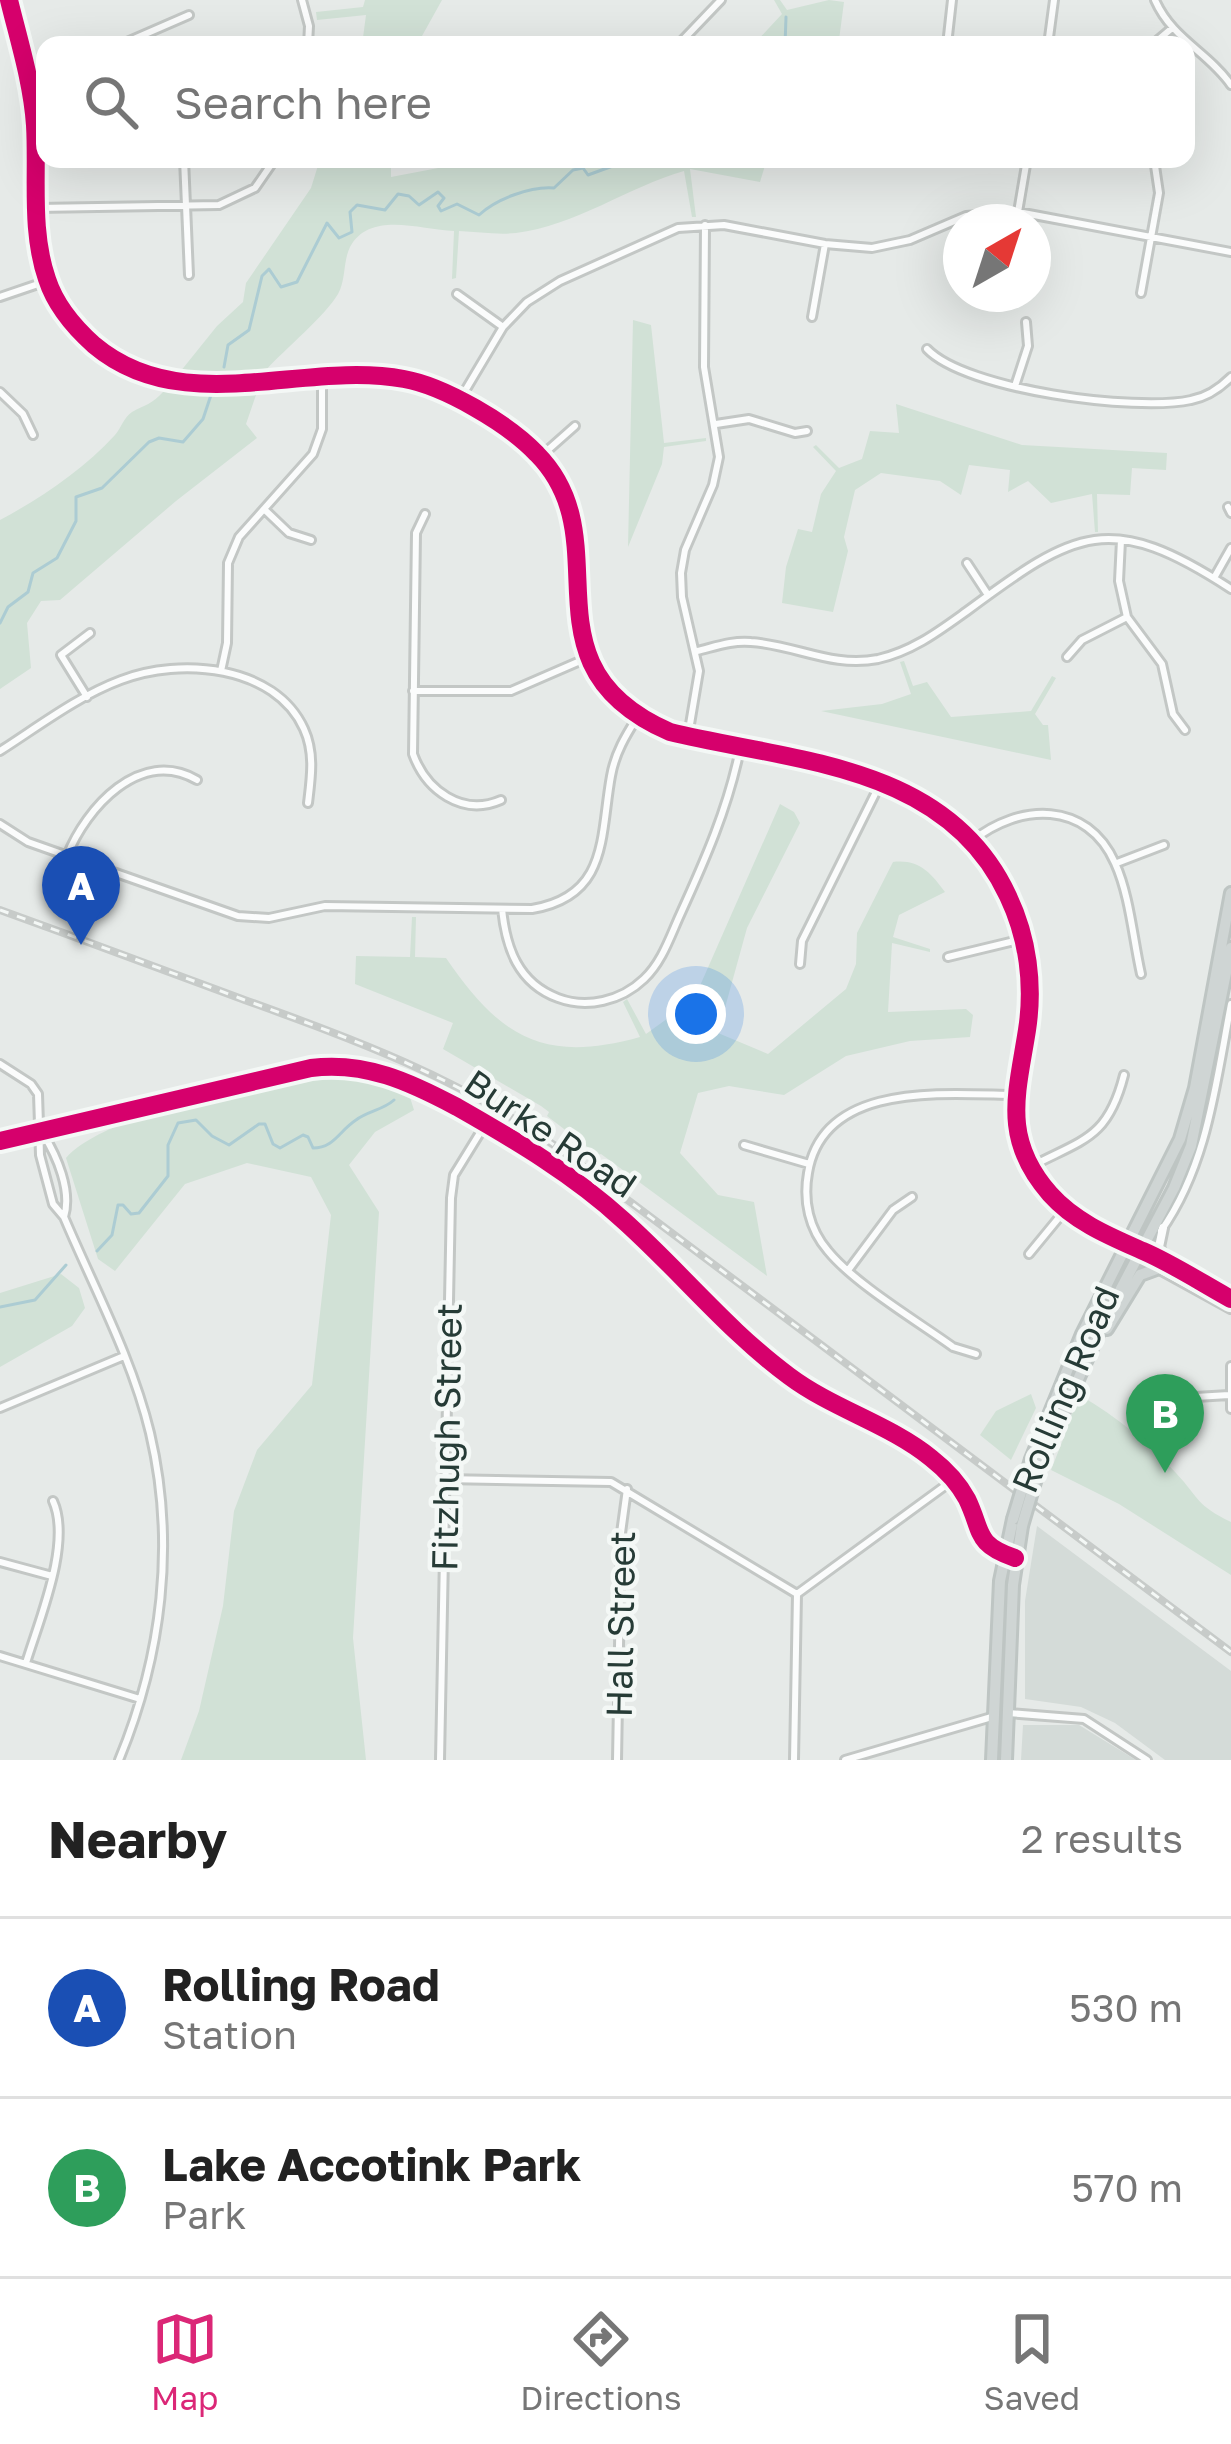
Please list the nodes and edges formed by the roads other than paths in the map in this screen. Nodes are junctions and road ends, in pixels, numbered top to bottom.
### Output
1 (10, 0) edge
2 (302, 0) edge
3 (721, 0) edge
4 (952, 0) edge
5 (1054, 0) edge
6 (1155, 0) edge
7 (189, 15) dead end
8 (1171, 29) junction
9 (141, 36) edge
10 (308, 36) edge
11 (687, 36) edge
12 (948, 36) edge
13 (1049, 36) edge
14 (1163, 36) edge
15 (1179, 36) edge
16 (1195, 49) edge
17 (1231, 85) edge
18 (36, 91) edge
19 (31, 92) junction
20 (185, 168) edge
21 (270, 168) edge
22 (1026, 168) edge
23 (1156, 168) edge
24 (1020, 204) edge
25 (188, 206) junction
26 (37, 208) junction
27 (1051, 218) edge
28 (705, 225) junction
29 (943, 225) edge
30 (1151, 237) junction
31 (825, 244) junction
32 (1231, 252) edge
33 (189, 275) dead end
34 (47, 281) junction
35 (1141, 293) dead end
36 (458, 294) dead end
37 (0, 297) edge
38 (812, 317) dead end
39 (1026, 322) dead end
40 (503, 327) junction
41 (927, 349) dead end
42 (1231, 376) edge
43 (322, 379) junction
44 (1015, 386) junction
45 (0, 392) edge
46 (459, 400) junction
47 (716, 424) junction
48 (575, 426) dead end
49 (807, 431) dead end
50 (33, 435) dead end
51 (540, 457) junction
52 (265, 509) junction
53 (425, 514) dead end
54 (1121, 540) junction
55 (311, 541) dead end
56 (1231, 548) edge
57 (967, 563) dead end
58 (1214, 578) junction
59 (1231, 590) edge
60 (988, 595) junction
61 (1127, 617) junction
62 (90, 633) dead end
63 (697, 651) junction
64 (1067, 657) dead end
65 (587, 658) junction
66 (221, 671) junction
67 (413, 691) junction
68 (87, 697) junction
69 (638, 716) junction
70 (1185, 730) dead end
71 (688, 736) junction
72 (740, 749) junction
73 (0, 751) edge
74 (197, 780) dead end
75 (881, 780) junction
76 (501, 800) dead end
77 (308, 803) dead end
78 (0, 824) edge
79 (972, 841) junction
80 (1164, 845) dead end
81 (67, 856) junction
82 (1115, 864) junction
83 (1231, 893) edge
84 (502, 910) junction
85 (1023, 939) junction
86 (1231, 949) edge
87 (948, 958) dead end
88 (800, 964) dead end
89 (1141, 974) dead end
90 (1231, 1004) edge
91 (0, 1064) edge
92 (1124, 1075) dead end
93 (1014, 1095) junction
94 (486, 1124) junction
95 (41, 1131) junction
96 (0, 1141) edge
97 (744, 1144) dead end
98 (809, 1164) junction
99 (1032, 1166) junction
100 (912, 1197) dead end
101 (1066, 1210) junction
102 (64, 1217) junction
103 (1163, 1228) junction
104 (1127, 1246) junction
105 (1139, 1253) junction
106 (1029, 1254) dead end
107 (1163, 1266) junction
108 (849, 1269) junction
109 (1231, 1304) edge
110 (976, 1354) dead end
111 (124, 1356) junction
112 (1085, 1361) junction
113 (1231, 1366) edge
114 (1228, 1395) edge
115 (1179, 1398) dead end
116 (0, 1408) edge
117 (1231, 1408) edge
118 (1035, 1462) junction
119 (444, 1479) junction
120 (953, 1480) junction
121 (626, 1489) junction
122 (53, 1501) dead end
123 (1009, 1556) junction
124 (0, 1562) edge
125 (52, 1576) junction
126 (797, 1594) junction
127 (0, 1656) edge
128 (26, 1663) junction
129 (141, 1699) junction
130 (1007, 1713) junction
131 (993, 1716) junction
132 (119, 1760) edge
133 (440, 1760) edge
134 (617, 1760) edge
135 (794, 1760) edge
136 (845, 1760) edge
137 (992, 1760) edge
138 (1006, 1760) edge
139 (1148, 1760) edge

1 - 19 street
2 - 10 street
3 - 11 street
4 - 12 street
5 - 13 street
6 - 8 street
7 - 9 street
8 - 14 street
8 - 15 street
16 - 17 street
18 - 19 street
19 - 26 street
20 - 25 street
21 - 25 street
22 - 24 street
23 - 30 street
25 - 26 street
25 - 33 street
26 - 34 street
27 - 30 street
28 - 31 street
28 - 40 street
28 - 47 street
29 - 31 street
30 - 32 street
30 - 35 street
31 - 38 street
34 - 37 street
34 - 43 street
36 - 40 street
39 - 44 street
40 - 46 street
41 - 44 street
42 - 44 street
43 - 46 street
43 - 52 street
45 - 50 street
46 - 51 street
47 - 49 street
47 - 63 street
48 - 51 street
51 - 65 street
52 - 55 street
52 - 66 street
53 - 67 street
54 - 58 street
54 - 60 street
54 - 61 street
56 - 58 street
57 - 60 street
58 - 59 street
60 - 63 street
61 - 64 street
61 - 70 street
62 - 68 street
63 - 71 street
65 - 67 street
65 - 69 street
66 - 68 street
66 - 77 street
67 - 76 street
68 - 73 street
69 - 71 street
69 - 84 street
71 - 72 street
72 - 75 street
72 - 84 street
74 - 81 street
75 - 79 street
75 - 88 street
78 - 81 street
79 - 82 street
79 - 85 street
80 - 82 street
81 - 84 street
82 - 89 street
83 - 104 main road, Rolling Road
85 - 87 street
85 - 93 street
86 - 105 main road, Rolling Road
90 - 103 street, Rolling Road
91 - 95 street
92 - 99 street
93 - 98 street
93 - 99 street
94 - 95 street, Burke Road
94 - 119 street, Fitzhugh Street
94 - 120 street, Burke Road
95 - 96 street, Burke Road
95 - 102 street
95 - 102 street
97 - 98 street
98 - 108 street
99 - 101 street
100 - 108 street
101 - 104 street
101 - 106 street
102 - 111 street
103 - 105 street, Rolling Road
103 - 107 street
104 - 105 street
104 - 118 main road, Rolling Road
105 - 107 street
105 - 112 main road, Rolling Road
107 - 109 street
107 - 112 main road
108 - 110 street
111 - 116 street
111 - 129 street
112 - 118 main road, Rolling Road
113 - 114 street
114 - 115 street
114 - 117 street
118 - 123 main road, Rolling Road, bridge
119 - 121 street
119 - 133 street, Fitzhugh Street
120 - 123 street, Burke Road
120 - 126 street
121 - 126 street
121 - 134 street, Hall Street
122 - 125 street
123 - 130 main road, Rolling Road
123 - 131 main road, Rolling Road
124 - 125 street
125 - 128 street
126 - 135 street
127 - 128 street
128 - 129 street
129 - 132 street
130 - 131 street
130 - 138 main road, Rolling Road
130 - 139 street
131 - 136 street
131 - 137 main road, Rolling Road

